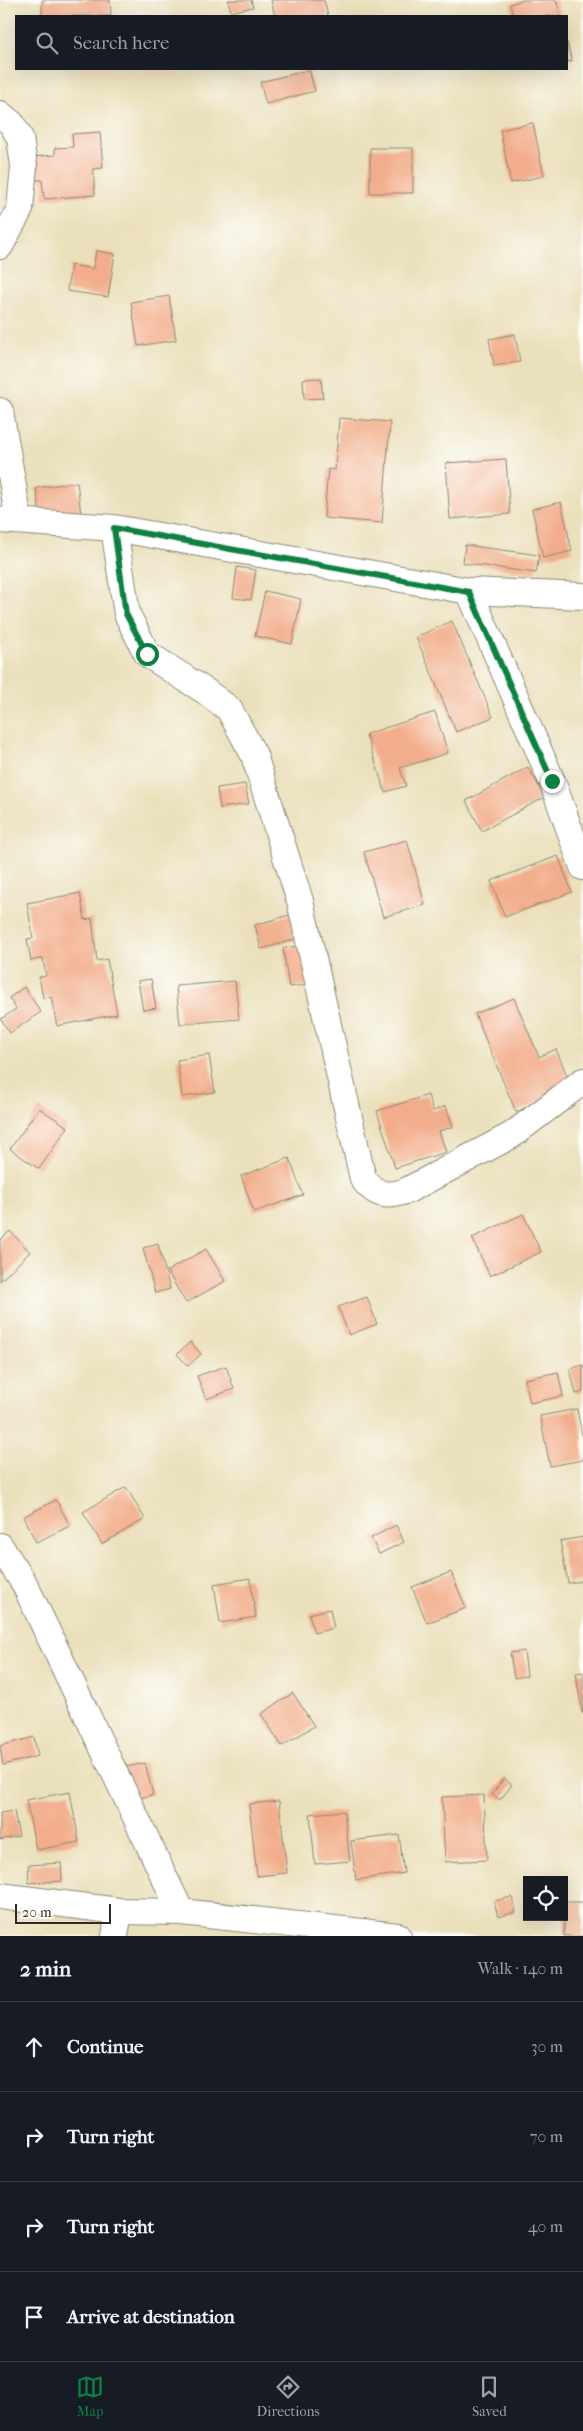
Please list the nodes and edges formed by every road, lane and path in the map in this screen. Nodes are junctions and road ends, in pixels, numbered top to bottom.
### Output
1 (0, 114) edge
2 (0, 246) edge
3 (0, 411) edge
4 (9, 521) edge
5 (114, 528) junction
6 (469, 592) junction
7 (583, 596) edge
8 (583, 868) edge
9 (580, 1093) edge
10 (0, 1546) edge
11 (0, 1896) edge
12 (181, 1912) junction
13 (117, 1923) edge
14 (320, 1932) edge
15 (398, 1936) edge

1 - 2 street
3 - 4 street
4 - 5 street
5 - 6 street
5 - 9 street
6 - 7 street
6 - 8 street
10 - 12 street
11 - 13 street
12 - 13 street
12 - 14 street
14 - 15 street

